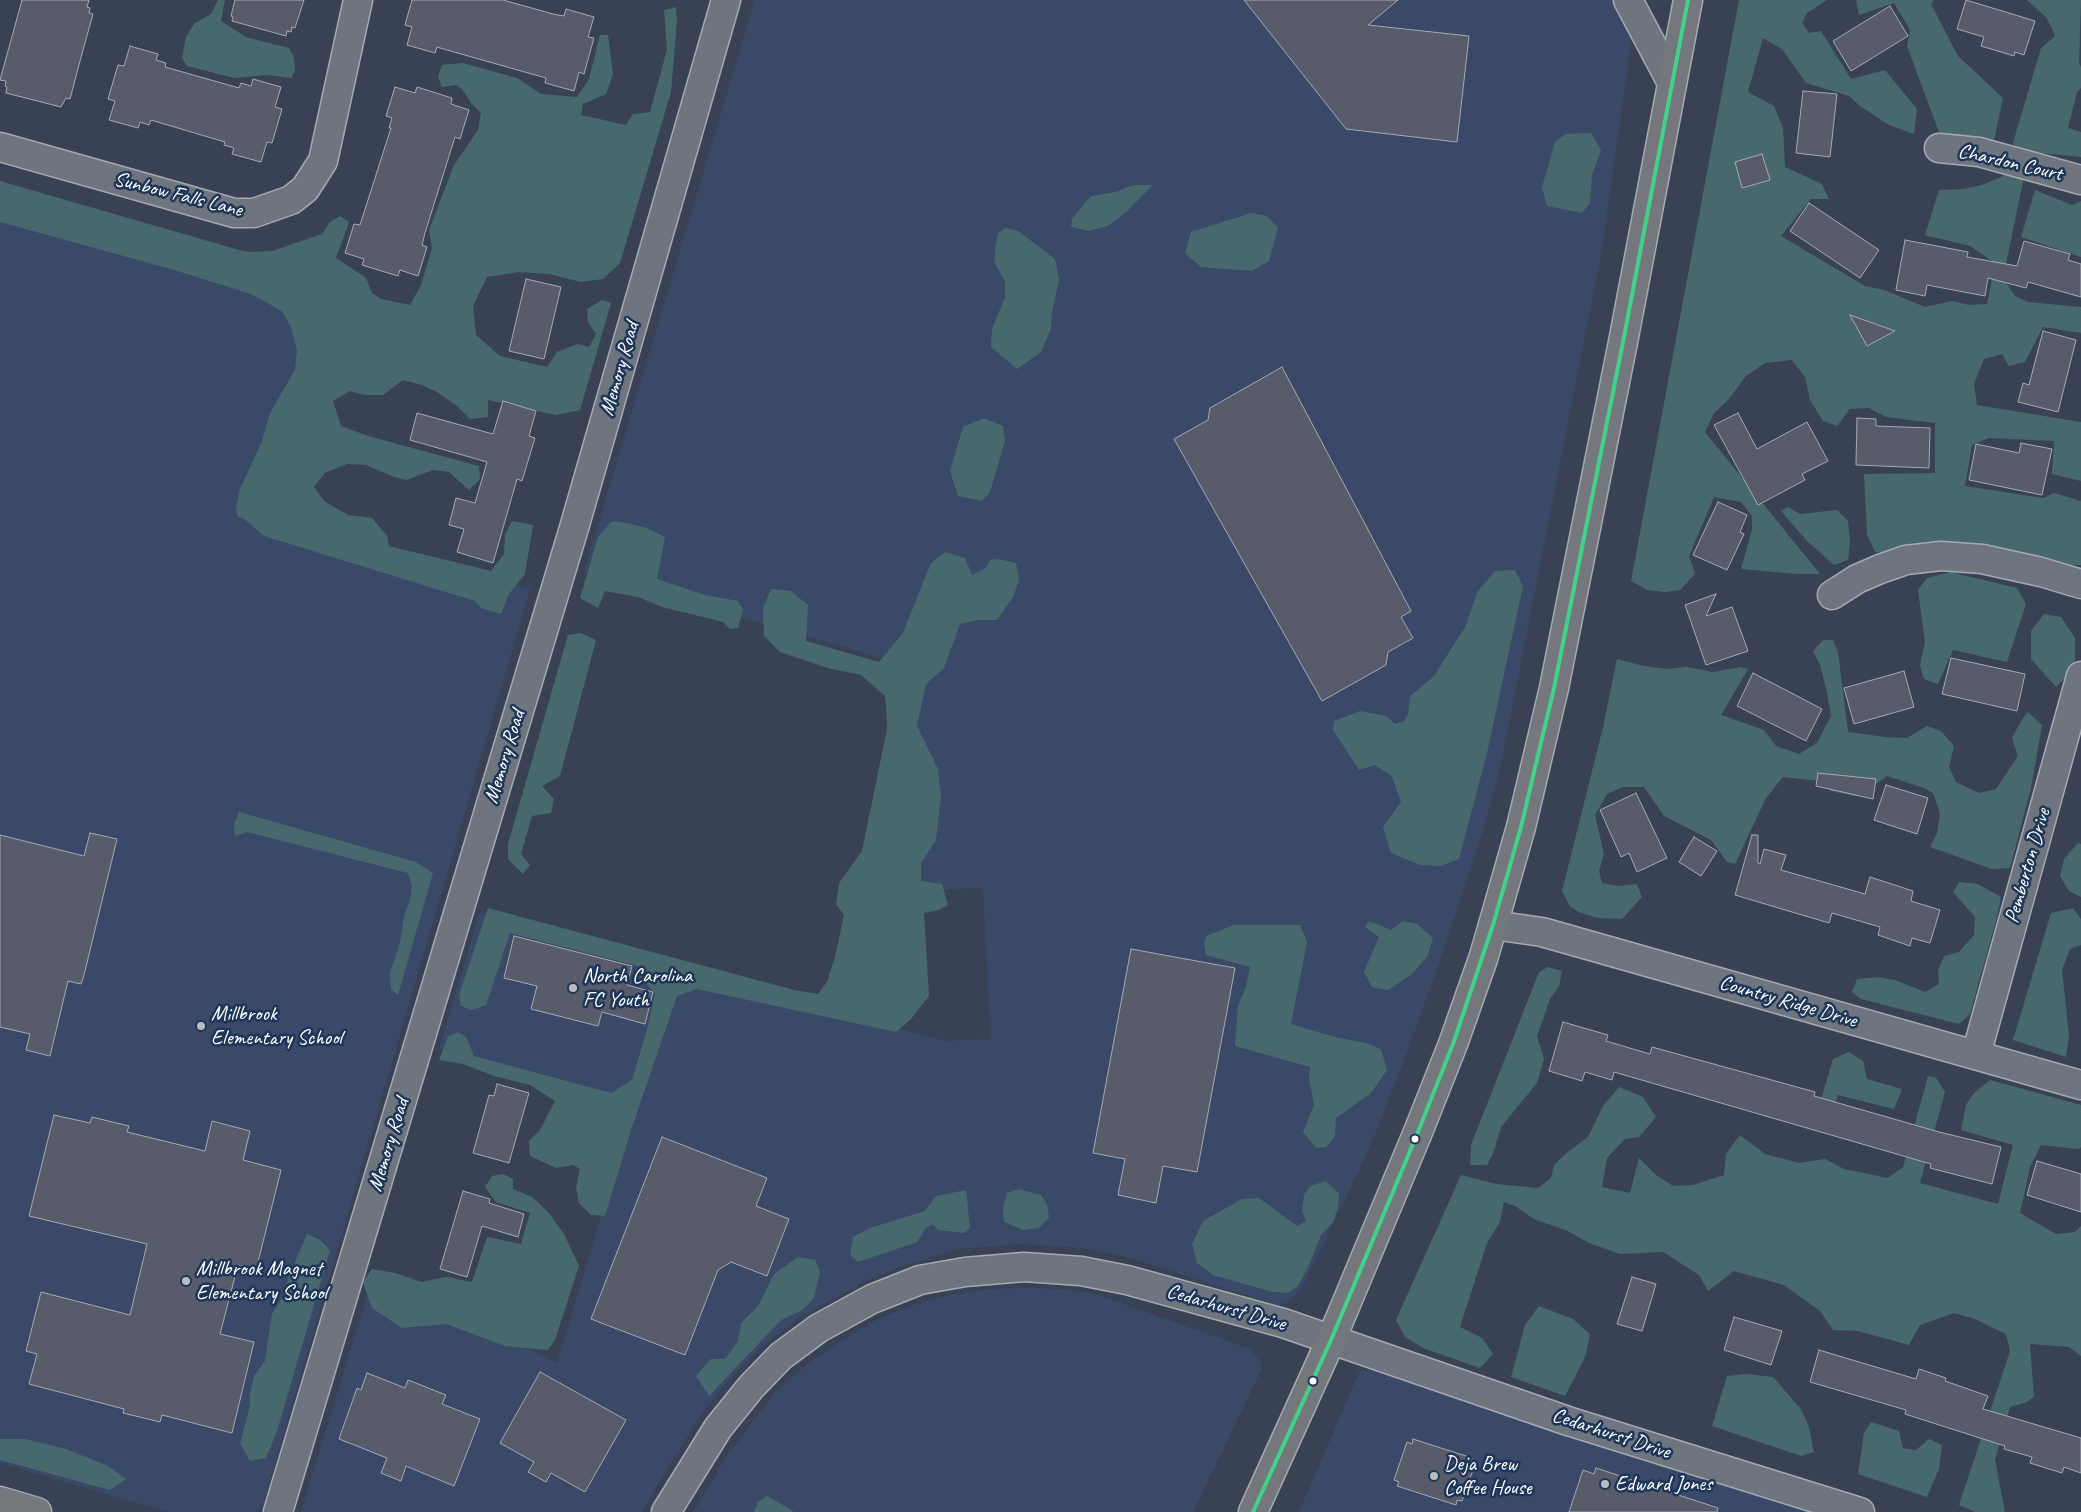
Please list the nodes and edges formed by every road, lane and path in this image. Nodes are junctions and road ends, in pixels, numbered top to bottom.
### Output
1 (358, 0) edge
2 (726, 0) edge
3 (1628, 0) edge
4 (1688, 0) edge
5 (1672, 82) junction
6 (0, 147) edge
7 (1939, 148) dead end
8 (2081, 180) edge
9 (2081, 584) edge
10 (1832, 595) dead end
11 (2081, 676) edge
12 (1493, 925) junction
13 (1976, 1055) junction
14 (2081, 1085) edge
15 (1331, 1340) junction
16 (0, 1502) edge
17 (37, 1512) edge
18 (278, 1512) edge
19 (666, 1512) edge
20 (1253, 1512) edge
21 (1860, 1512) edge

1 - 6 street, Sunbow Falls Lane
2 - 18 street, Memory Road
3 - 5 street
4 - 5 main road
5 - 12 main road
7 - 8 street, Chardon Court
9 - 10 street
11 - 13 street, Pemberton Drive
12 - 13 street, Country Ridge Drive
12 - 15 main road
13 - 14 street, Country Ridge Drive
15 - 19 street, Cedarhurst Drive
15 - 20 main road
15 - 21 street, Cedarhurst Drive
16 - 17 main road

